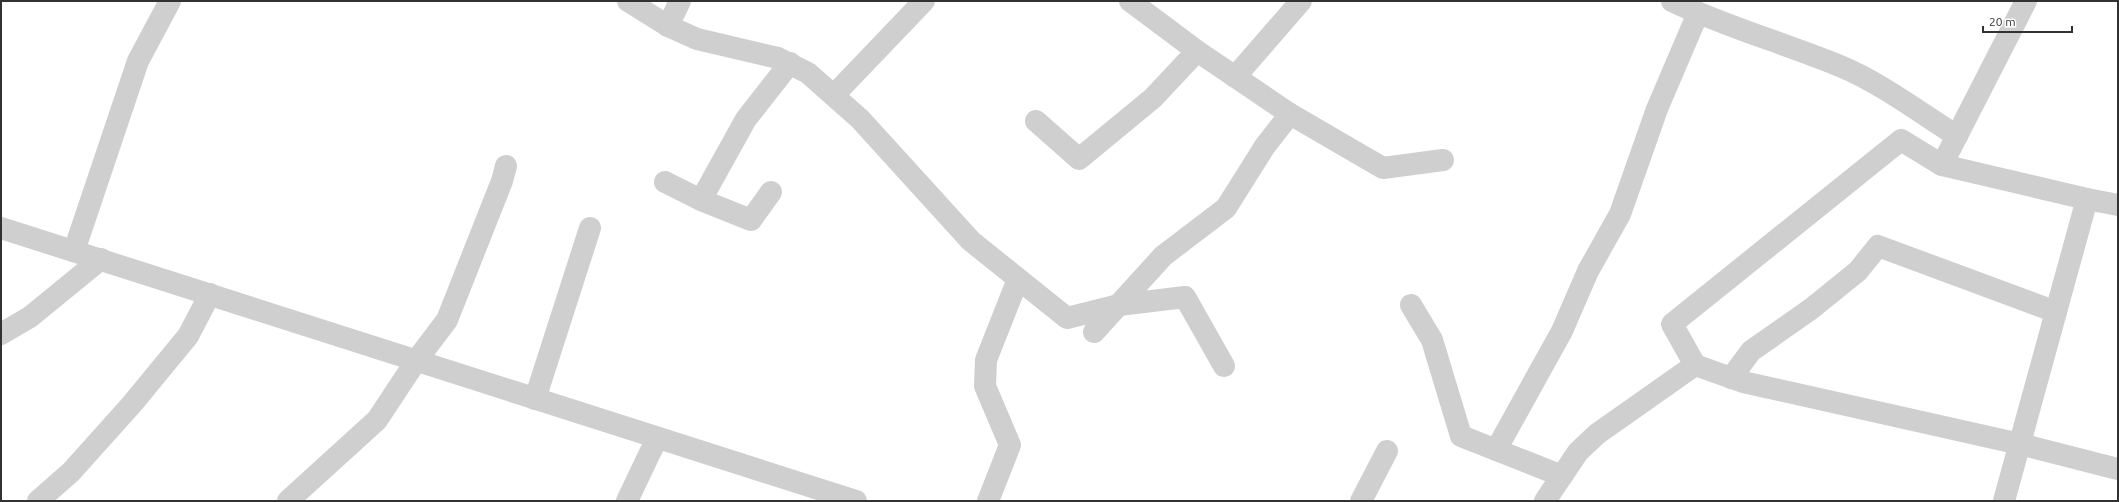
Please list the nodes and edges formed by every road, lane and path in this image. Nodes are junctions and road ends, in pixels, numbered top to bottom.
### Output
1 (170, 1) edge
2 (628, 1) edge
3 (680, 1) edge
4 (924, 1) edge
5 (1130, 1) edge
6 (1301, 1) edge
7 (1672, 1) edge
8 (2026, 1) edge
9 (1698, 13) junction
10 (668, 26) junction
11 (1197, 51) junction
12 (790, 63) junction
13 (1235, 77) junction
14 (834, 95) junction
15 (1290, 114) junction
16 (1036, 121) dead end
17 (1957, 136) junction
18 (1443, 160) dead end
19 (1942, 165) junction
20 (506, 166) dead end
21 (665, 182) dead end
22 (771, 192) dead end
23 (2087, 199) junction
24 (701, 200) junction
25 (2118, 205) edge
26 (1, 228) edge
27 (590, 228) dead end
28 (74, 251) junction
29 (101, 260) junction
30 (1018, 279) junction
31 (210, 294) junction
32 (1119, 305) junction
33 (1411, 305) dead end
34 (2056, 312) junction
35 (1094, 332) dead end
36 (1, 334) edge
37 (416, 361) junction
38 (1695, 365) junction
39 (1224, 366) dead end
40 (1731, 378) junction
41 (535, 399) junction
42 (657, 438) junction
43 (2020, 444) junction
44 (1496, 450) junction
45 (1387, 451) dead end
46 (2118, 469) edge
47 (1562, 476) junction
48 (38, 501) edge
49 (288, 501) edge
50 (627, 501) edge
51 (856, 501) edge
52 (988, 501) edge
53 (1361, 501) edge
54 (1545, 501) edge
55 (2004, 501) edge

1 - 28 street
2 - 10 street
3 - 10 street
4 - 14 street
5 - 11 street
6 - 13 street
7 - 9 street
8 - 17 street
9 - 17 street
9 - 44 street
10 - 12 street
11 - 13 street
11 - 16 street
12 - 14 street
12 - 24 street
13 - 15 street
14 - 30 street
15 - 18 street
15 - 32 street
17 - 19 street
19 - 23 street
19 - 38 street
20 - 37 street
21 - 24 street
22 - 24 street
23 - 25 street
23 - 34 street
26 - 28 street
27 - 41 street
28 - 29 street
29 - 31 street
29 - 36 street
30 - 32 street
30 - 52 street
31 - 37 street
31 - 48 street
32 - 35 street
32 - 39 street
33 - 44 street
34 - 40 street
34 - 43 street
37 - 41 street
37 - 49 street
38 - 40 street
38 - 47 street
40 - 43 street
41 - 42 street
42 - 50 street
42 - 51 street
43 - 46 street
43 - 55 street
44 - 47 street
45 - 53 street
47 - 54 street

